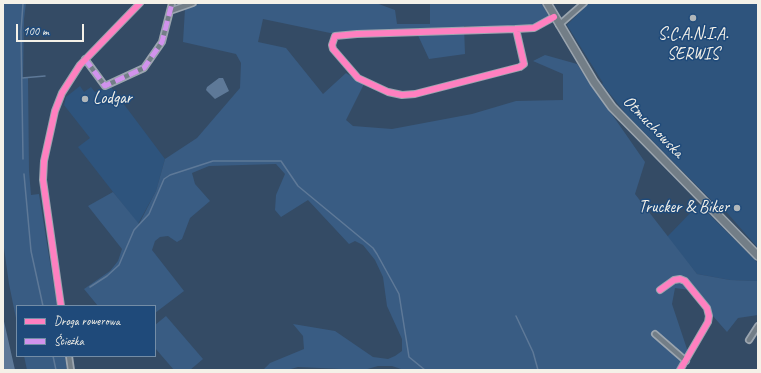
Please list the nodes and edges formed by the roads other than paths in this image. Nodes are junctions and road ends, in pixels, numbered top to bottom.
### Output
1 (140, 3) edge
2 (172, 3) edge
3 (193, 3) edge
4 (546, 3) edge
5 (584, 3) edge
6 (170, 11) junction
7 (554, 16) junction
8 (559, 25) junction
9 (516, 29) junction
10 (85, 59) junction
11 (758, 256) edge
12 (660, 290) dead end
13 (61, 305) edge
14 (758, 326) edge
15 (655, 334) dead end
16 (749, 340) dead end
17 (69, 357) edge
18 (686, 361) junction
19 (71, 370) edge
20 (680, 370) edge

1 - 10 street
2 - 6 street
3 - 6 street
4 - 7 main road, Otmuchowska
5 - 8 street
6 - 10 street
7 - 8 main road, Otmuchowska
7 - 9 street
8 - 11 main road, Otmuchowska
9 - 9 street
10 - 13 street
12 - 18 street
14 - 16 street
15 - 18 street
17 - 19 street
18 - 20 street

